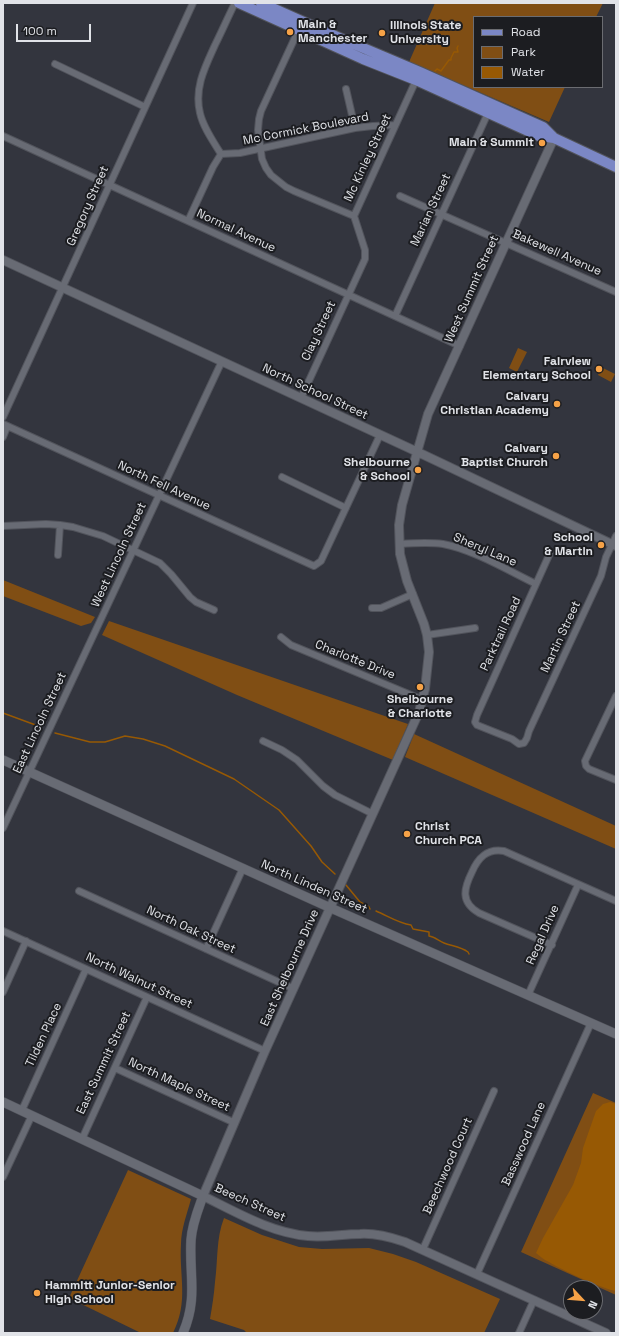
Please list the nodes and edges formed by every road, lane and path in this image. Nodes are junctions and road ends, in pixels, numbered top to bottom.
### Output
1 (194, 3) edge
2 (235, 3) edge
3 (239, 3) edge
4 (261, 3) edge
5 (301, 26) junction
6 (55, 64) dead end
7 (417, 78) junction
8 (346, 89) dead end
9 (145, 107) junction
10 (488, 113) junction
11 (395, 125) junction
12 (355, 128) junction
13 (3, 136) edge
14 (554, 138) junction
15 (261, 149) junction
16 (221, 154) junction
17 (616, 167) edge
18 (109, 185) junction
19 (400, 196) dead end
20 (441, 214) junction
21 (354, 216) junction
22 (188, 221) junction
23 (506, 243) junction
24 (3, 260) edge
25 (63, 287) junction
26 (616, 292) edge
27 (348, 295) junction
28 (395, 316) junction
29 (460, 346) junction
30 (222, 361) junction
31 (301, 398) junction
32 (3, 417) edge
33 (5, 425) edge
34 (380, 436) junction
35 (3, 437) edge
36 (418, 452) junction
37 (282, 477) dead end
38 (158, 496) junction
39 (346, 508) junction
40 (60, 525) junction
41 (3, 526) edge
42 (616, 536) edge
43 (400, 544) junction
44 (614, 546) edge
45 (134, 549) junction
46 (550, 553) dead end
47 (58, 555) dead end
48 (536, 584) junction
49 (413, 594) junction
50 (372, 608) dead end
51 (214, 610) dead end
52 (97, 627) joint
53 (475, 628) dead end
54 (427, 635) junction
55 (281, 636) dead end
56 (616, 696) edge
57 (423, 700) junction
58 (477, 725) joint
59 (263, 741) dead end
60 (3, 760) edge
61 (29, 772) junction
62 (616, 780) edge
63 (373, 814) junction
64 (3, 828) edge
65 (243, 868) junction
66 (578, 885) junction
67 (79, 891) dead end
68 (616, 901) edge
69 (330, 908) junction
70 (3, 931) edge
71 (26, 941) junction
72 (552, 945) junction
73 (206, 949) junction
74 (86, 969) junction
75 (294, 989) junction
76 (3, 992) edge
77 (528, 995) junction
78 (147, 997) junction
79 (591, 1023) junction
80 (616, 1034) edge
81 (266, 1051) junction
82 (115, 1068) junction
83 (494, 1091) dead end
84 (3, 1102) edge
85 (22, 1110) junction
86 (32, 1115) junction
87 (235, 1123) junction
88 (82, 1139) junction
89 (3, 1177) edge
90 (204, 1196) junction
91 (423, 1249) junction
92 (477, 1274) junction
93 (534, 1300) junction
94 (183, 1333) edge
95 (519, 1333) edge
96 (606, 1333) edge

1 - 9 street, Gregory Street
2 - 16 street
3 - 5 main road
4 - 5 main road
5 - 7 main road
5 - 14 main road
5 - 15 street
6 - 9 street
7 - 10 main road
7 - 11 street, Mc Kinley Street
8 - 12 street
9 - 18 street, Gregory Street
10 - 14 main road
10 - 20 street, Marian Street
11 - 12 street, Mc Cormick Boulevard
11 - 21 street, Mc Kinley Street
12 - 15 street, Mc Cormick Boulevard
13 - 18 street, Normal Avenue
14 - 17 main road
14 - 23 street, West Summit Street
15 - 16 street, Mc Cormick Boulevard
15 - 21 street
16 - 22 street
18 - 22 street, Normal Avenue
18 - 25 street, Gregory Street
19 - 20 street, Bakewell Avenue
20 - 23 street, Bakewell Avenue
20 - 28 street, Marian Street
21 - 27 street, Mc Kinley Street
22 - 27 street, Normal Avenue
23 - 26 street, Bakewell Avenue
23 - 29 street, West Summit Street
24 - 25 street, North School Street
25 - 30 street, North School Street
25 - 32 street, Gregory Street
27 - 28 street, Normal Avenue
27 - 31 street, Clay Street
28 - 29 street, Normal Avenue
29 - 36 street, West Summit Street
30 - 31 street, North School Street
30 - 38 street, West Lincoln Street
31 - 34 street, North School Street
33 - 35 street
33 - 38 street, North Fell Avenue
34 - 36 street, North School Street
34 - 39 street
36 - 43 street, West Summit Street
36 - 44 street, North School Street
37 - 39 street
38 - 39 street, North Fell Avenue
38 - 45 street, West Lincoln Street
40 - 41 street
40 - 45 street
40 - 47 street
42 - 44 street, Martin Street
43 - 48 street, Sheryl Lane
43 - 49 street, West Summit Street
44 - 58 street, Martin Street
45 - 51 street
45 - 52 street, West Lincoln Street
46 - 48 street, Parktrail Road
48 - 58 street, Parktrail Road
49 - 50 street
49 - 54 street, East Shelbourne Drive
52 - 61 street, East Lincoln Street
53 - 54 street
54 - 57 street, East Shelbourne Drive
55 - 57 street, Charlotte Drive
56 - 62 street
57 - 63 street, East Shelbourne Drive
59 - 63 street
60 - 61 main road, North Linden Street
61 - 64 street, East Lincoln Street
61 - 65 main road, North Linden Street
63 - 69 street, East Shelbourne Drive
65 - 69 main road, North Linden Street
65 - 73 street
66 - 68 street
66 - 72 street, Regal Drive
66 - 72 street
67 - 73 street, North Oak Street
69 - 75 street, East Shelbourne Drive
69 - 77 main road, North Linden Street
70 - 71 street, North Walnut Street
71 - 74 street, North Walnut Street
71 - 76 street
72 - 77 street, Regal Drive
73 - 75 street, North Oak Street
74 - 78 street, North Walnut Street
74 - 85 street, Tilden Place
75 - 81 street, East Shelbourne Drive
77 - 79 main road, North Linden Street
78 - 81 street, North Walnut Street
78 - 82 street, East Summit Street
79 - 80 main road, North Linden Street
79 - 92 street, Basswood Lane
81 - 87 street, East Shelbourne Drive
82 - 87 street, North Maple Street
82 - 88 street, East Summit Street
83 - 91 street, Beechwood Court
84 - 85 main road, Beech Street
85 - 86 main road, Beech Street
86 - 88 main road, Beech Street
86 - 89 street
87 - 90 street, East Shelbourne Drive
88 - 90 main road, Beech Street
90 - 91 street, Beech Street
90 - 94 main road
91 - 92 street, Beech Street
92 - 93 street, Beech Street
93 - 95 street
93 - 96 street, Beech Street

